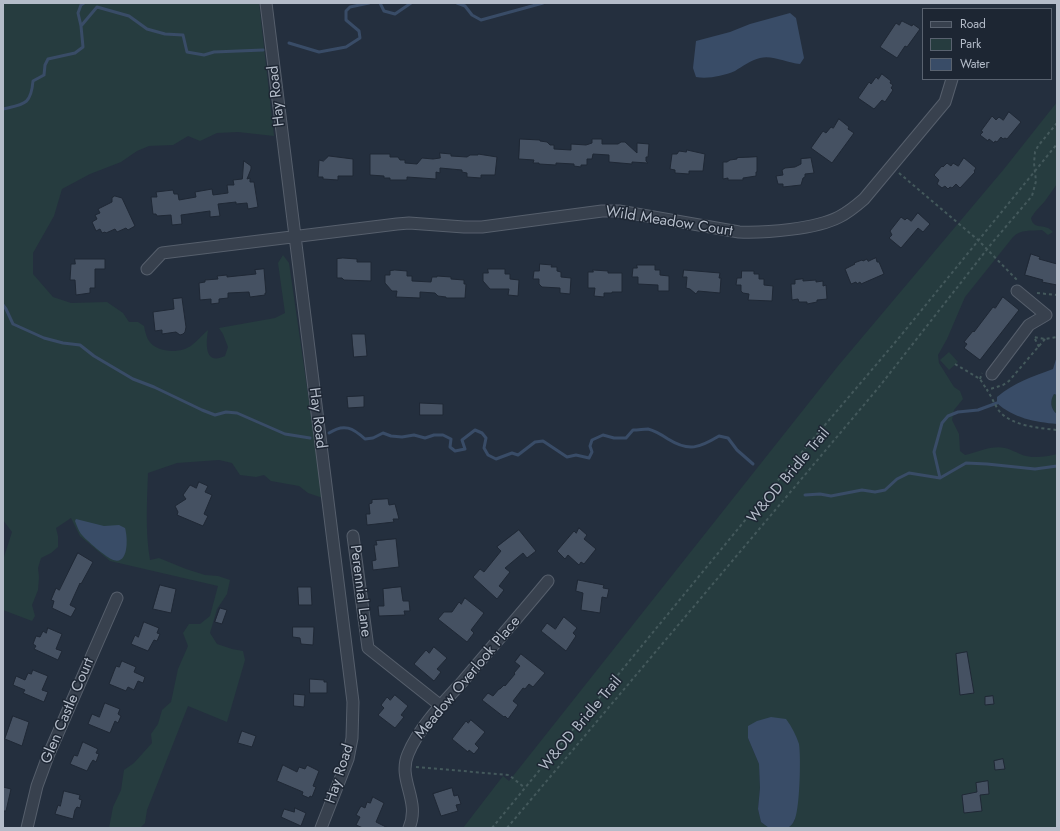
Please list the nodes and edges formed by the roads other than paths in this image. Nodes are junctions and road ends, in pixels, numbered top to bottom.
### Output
1 (266, 3) edge
2 (952, 80) edge
3 (294, 237) junction
4 (147, 269) dead end
5 (1016, 289) road end
6 (1057, 311) edge
7 (1046, 315) junction
8 (987, 372) road end
9 (353, 536) dead end
10 (548, 582) dead end
11 (118, 598) dead end
12 (441, 706) junction
13 (28, 828) edge
14 (320, 828) edge
15 (409, 828) edge

1 - 3 street, Hay Road
2 - 3 street, Wild Meadow Court
3 - 4 street, Wild Meadow Court
3 - 14 street, Hay Road
5 - 7 street
6 - 7 street
7 - 8 street
9 - 12 street, Perennial Lane
10 - 12 street, Meadow Overlook Place
11 - 13 street, Glen Castle Court
12 - 15 street, Meadow Overlook Place

